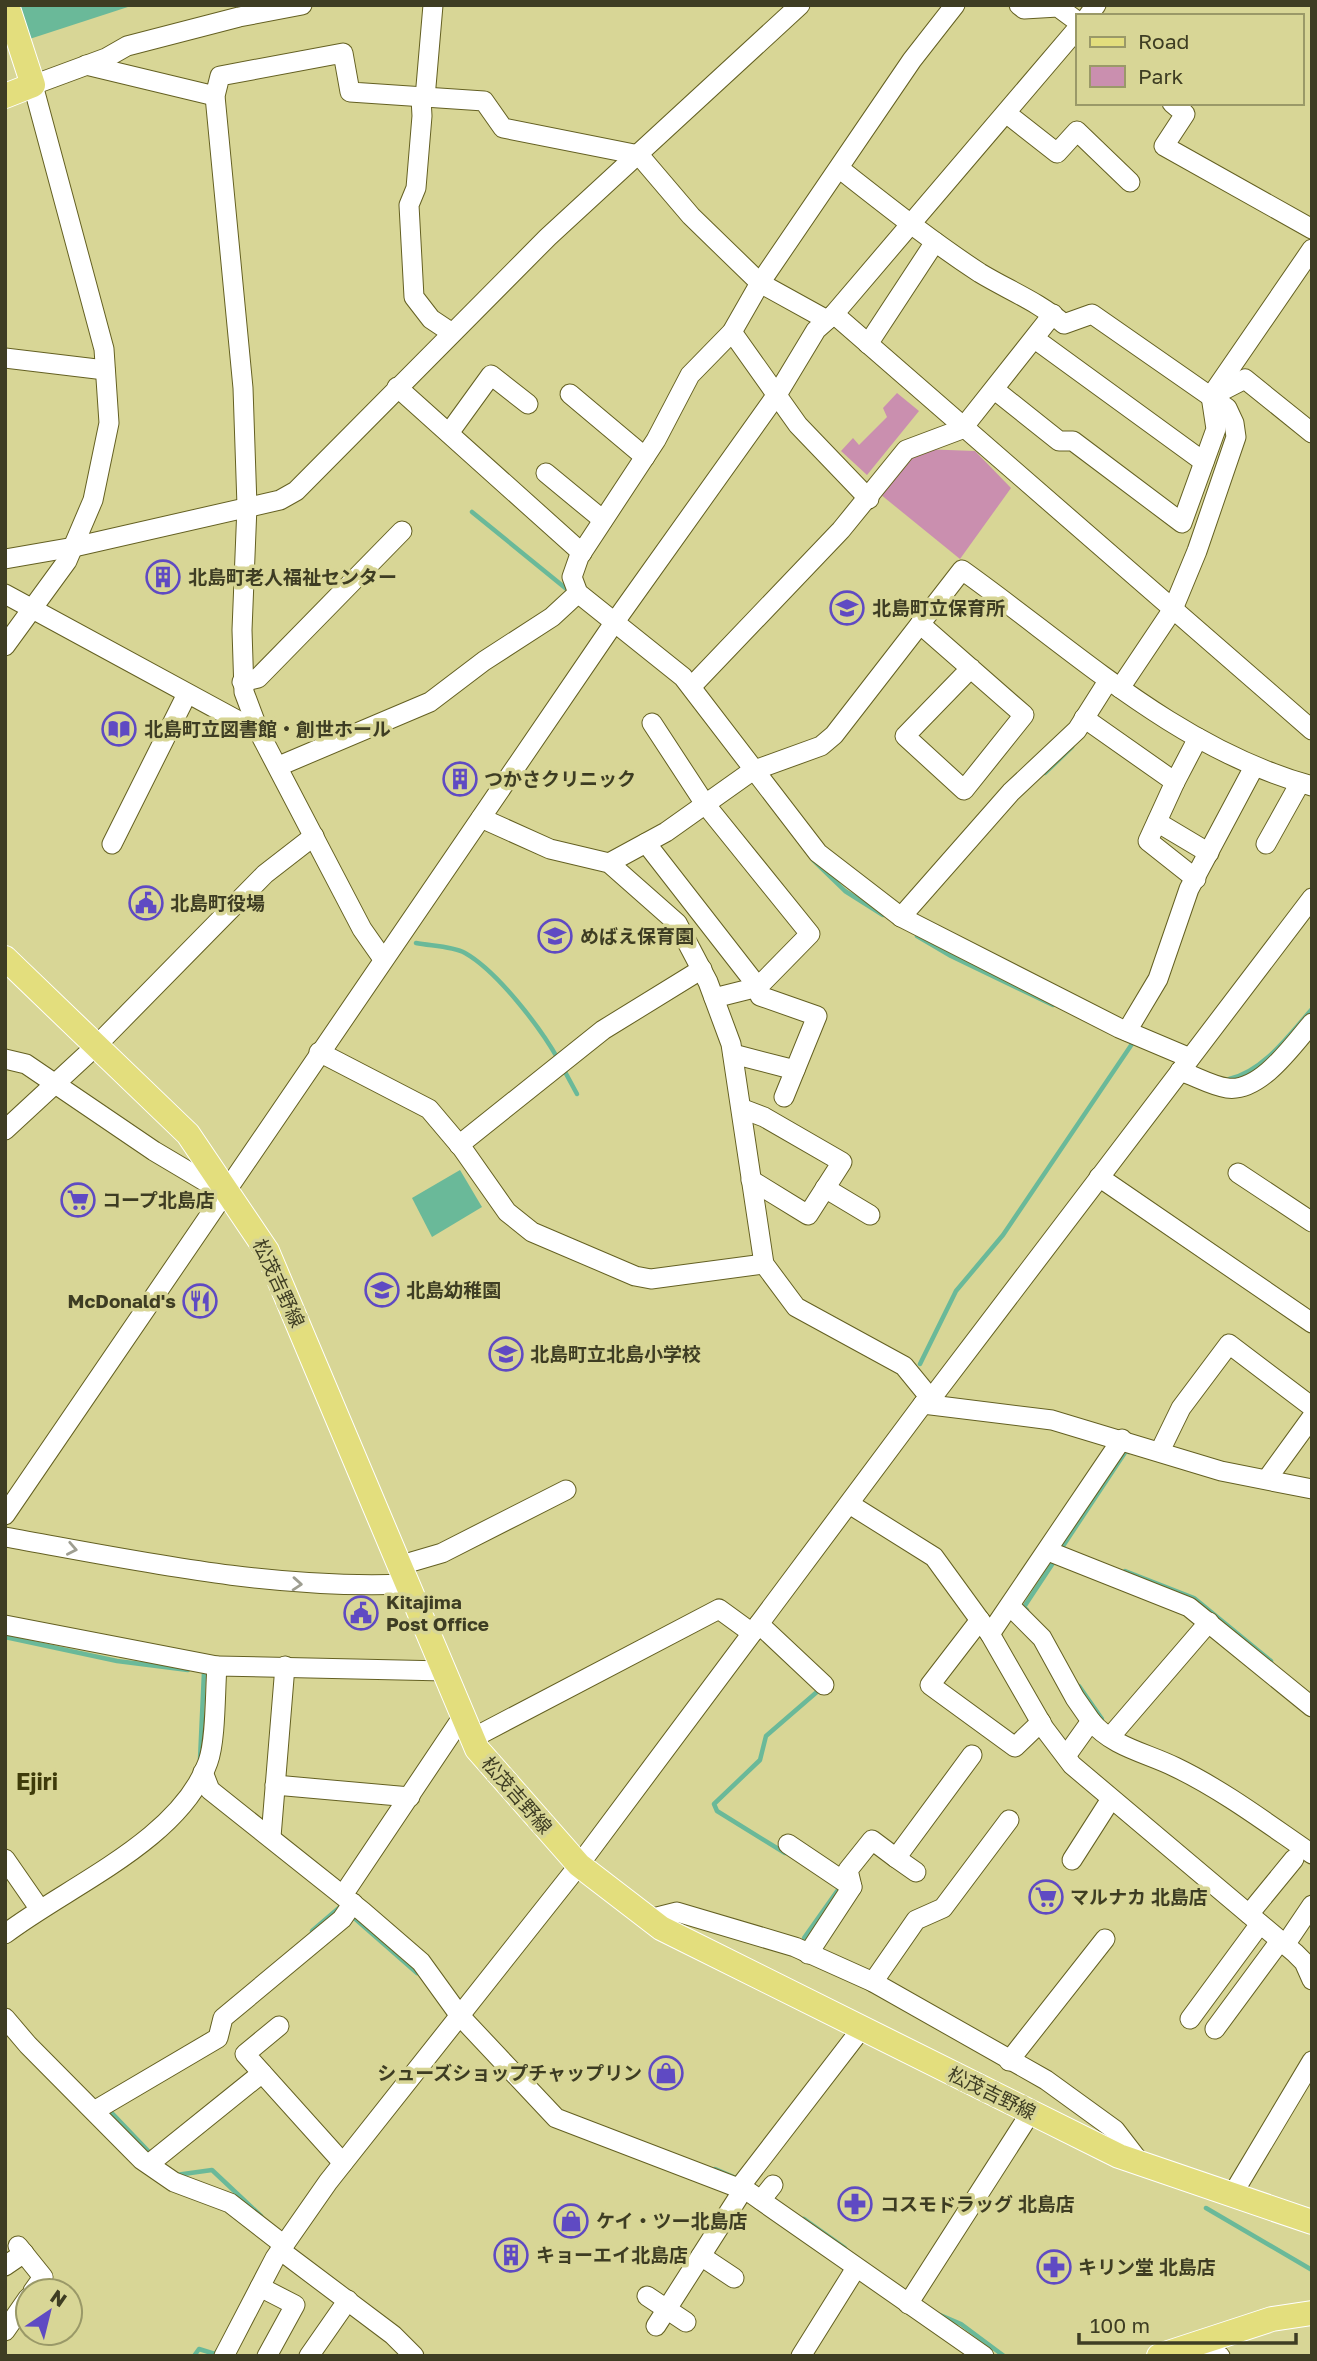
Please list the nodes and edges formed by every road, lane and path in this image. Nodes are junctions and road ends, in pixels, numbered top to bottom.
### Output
1 (8, 5) edge
2 (302, 5) edge
3 (433, 5) edge
4 (800, 5) edge
5 (955, 5) edge
6 (1019, 5) edge
7 (1076, 20) edge
8 (1076, 30) edge
9 (86, 65) junction
10 (32, 79) junction
11 (5, 96) edge
12 (215, 96) junction
13 (423, 98) junction
14 (1174, 105) edge
15 (1006, 113) junction
16 (639, 155) junction
17 (840, 169) junction
18 (1130, 182) dead end
19 (910, 225) junction
20 (1312, 229) edge
21 (935, 242) junction
22 (1312, 249) edge
23 (760, 283) junction
24 (1053, 314) junction
25 (831, 317) junction
26 (732, 332) junction
27 (452, 333) junction
28 (1035, 339) junction
29 (868, 344) junction
30 (5, 358) edge
31 (105, 370) junction
32 (397, 387) junction
33 (995, 390) junction
34 (778, 393) junction
35 (570, 394) dead end
36 (1212, 396) junction
37 (528, 404) dead end
38 (1310, 426) edge
39 (962, 429) junction
40 (449, 433) junction
41 (645, 457) junction
42 (1205, 462) junction
43 (545, 472) dead end
44 (869, 499) junction
45 (247, 506) junction
46 (603, 520) junction
47 (401, 531) dead end
48 (74, 547) junction
49 (582, 553) junction
50 (5, 559) edge
51 (578, 593) junction
52 (5, 594) edge
53 (1173, 609) junction
54 (33, 611) junction
55 (614, 623) junction
56 (920, 624) junction
57 (5, 646) edge
58 (971, 668) junction
59 (242, 682) junction
60 (1114, 684) junction
61 (692, 687) junction
62 (187, 694) junction
63 (1089, 722) junction
64 (652, 723) dead end
65 (1312, 730) edge
66 (259, 732) junction
67 (1198, 737) junction
68 (279, 766) junction
69 (1254, 766) junction
70 (752, 771) junction
71 (1175, 782) junction
72 (1306, 784) edge
73 (705, 804) junction
74 (481, 818) junction
75 (1157, 822) junction
76 (314, 836) junction
77 (646, 843) junction
78 (112, 844) dead end
79 (1266, 844) dead end
80 (1209, 853) junction
81 (609, 863) junction
82 (1196, 879) junction
83 (1312, 898) edge
84 (901, 917) junction
85 (383, 959) junction
86 (9, 968) edge
87 (702, 969) junction
88 (758, 987) junction
89 (714, 998) junction
90 (1312, 1023) edge
91 (1127, 1031) junction
92 (97, 1045) junction
93 (319, 1052) junction
94 (733, 1054) junction
95 (5, 1059) edge
96 (1185, 1064) junction
97 (795, 1070) junction
98 (55, 1084) junction
99 (784, 1097) dead end
100 (743, 1110) junction
101 (5, 1130) edge
102 (459, 1145) junction
103 (1238, 1173) dead end
104 (1100, 1177) junction
105 (751, 1180) junction
106 (825, 1188) junction
107 (225, 1190) junction
108 (870, 1216) dead end
109 (1312, 1222) edge
110 (764, 1264) junction
111 (1312, 1323) edge
112 (927, 1402) junction
113 (1312, 1407) edge
114 (1312, 1417) edge
115 (1122, 1439) junction
116 (1160, 1451) junction
117 (1267, 1479) junction
118 (1310, 1485) edge
119 (566, 1490) dead end
120 (851, 1505) junction
121 (5, 1515) edge
122 (5, 1536) edge
123 (1048, 1551) junction
124 (405, 1574) junction
125 (1010, 1606) junction
126 (1209, 1622) junction
127 (5, 1625) edge
128 (985, 1627) junction
129 (756, 1629) junction
130 (285, 1665) junction
131 (217, 1666) junction
132 (445, 1671) junction
133 (824, 1685) dead end
134 (1312, 1707) edge
135 (463, 1716) junction
136 (1091, 1721) junction
137 (1041, 1722) junction
138 (1110, 1737) junction
139 (473, 1738) junction
140 (972, 1755) dead end
141 (1066, 1756) junction
142 (203, 1772) junction
143 (275, 1785) junction
144 (410, 1797) junction
145 (1111, 1799) junction
146 (1009, 1820) dead end
147 (271, 1837) junction
148 (788, 1844) dead end
149 (896, 1857) junction
150 (1303, 1857) edge
151 (5, 1858) edge
152 (1072, 1860) dead end
153 (579, 1866) junction
154 (916, 1872) dead end
155 (852, 1887) junction
156 (1312, 1905) edge
157 (346, 1906) junction
158 (39, 1908) junction
159 (649, 1919) junction
160 (1254, 1919) junction
161 (5, 1934) edge
162 (1105, 1939) dead end
163 (1282, 1943) junction
164 (808, 1954) junction
165 (1312, 1980) edge
166 (873, 1982) junction
167 (460, 2016) junction
168 (5, 2018) edge
169 (279, 2026) dead end
170 (862, 2028) junction
171 (1312, 2060) edge
172 (1009, 2061) junction
173 (262, 2073) junction
174 (94, 2111) junction
175 (1031, 2112) junction
176 (343, 2163) junction
177 (149, 2164) junction
178 (1143, 2166) junction
179 (744, 2185) junction
180 (1232, 2195) junction
181 (1312, 2222) edge
182 (282, 2247) junction
183 (701, 2256) junction
184 (5, 2266) edge
185 (856, 2268) junction
186 (43, 2277) edge
187 (734, 2278) dead end
188 (260, 2287) junction
189 (647, 2296) dead end
190 (912, 2296) junction
191 (348, 2300) junction
192 (950, 2309) dead end
193 (1312, 2313) edge
194 (661, 2318) junction
195 (685, 2322) dead end
196 (947, 2329) junction
197 (1192, 2345) junction
198 (224, 2356) edge
199 (267, 2356) edge
200 (309, 2356) edge
201 (414, 2356) edge
202 (801, 2356) edge
203 (984, 2356) edge
204 (1159, 2356) edge
205 (1220, 2356) edge

1 - 10 main road
2 - 9 street
3 - 13 street
4 - 16 street
5 - 17 street
6 - 7 street
8 - 15 street
9 - 10 street
9 - 12 street
10 - 11 main road
10 - 31 street
12 - 13 street
12 - 45 street
13 - 16 street
13 - 27 street
14 - 20 street
15 - 18 street
15 - 19 street
16 - 23 street
16 - 27 street
17 - 19 street
17 - 23 street
19 - 21 street
19 - 25 street
21 - 24 street
21 - 29 street
22 - 36 street
23 - 25 street
23 - 26 street
24 - 28 street
24 - 36 street
25 - 29 street
25 - 34 street
26 - 34 street
26 - 41 street
27 - 32 street
28 - 33 street
28 - 42 street
29 - 39 street
30 - 31 street
31 - 48 street
32 - 40 street
32 - 45 street
33 - 39 street
33 - 42 street
34 - 44 street
34 - 55 street
35 - 41 street
36 - 38 street
36 - 42 street
36 - 53 street
37 - 40 street
39 - 44 street
39 - 53 street
40 - 49 street
41 - 46 street
43 - 46 street
44 - 61 street
45 - 48 street
45 - 59 street
46 - 49 street
47 - 59 street
48 - 50 street
48 - 54 street
49 - 51 street
51 - 55 street
51 - 68 street
52 - 54 street
53 - 60 street
53 - 65 street
54 - 57 street
54 - 62 street
55 - 61 street
55 - 74 street
56 - 58 street
56 - 60 street
56 - 70 street
58 - 58 street
59 - 66 street
60 - 63 street
60 - 67 street
61 - 70 street
62 - 66 street
62 - 78 street
63 - 71 street
63 - 84 street
64 - 73 street
66 - 68 street
67 - 69 street
67 - 71 street
68 - 76 street
69 - 72 street
69 - 80 street
70 - 73 street
70 - 84 street
71 - 75 street
72 - 79 street
73 - 77 street
73 - 88 street
74 - 81 street
74 - 85 street
75 - 80 street
75 - 82 street
76 - 85 street
76 - 92 street
77 - 81 street
77 - 88 street
80 - 82 street
81 - 87 street
82 - 91 street
83 - 96 street
84 - 91 street
85 - 93 street
86 - 92 main road, 松茂吉野線
87 - 89 street
87 - 102 street
88 - 89 street
88 - 97 street
89 - 94 street
90 - 96 street
91 - 96 street
92 - 98 street
92 - 107 main road, 松茂吉野線
93 - 102 street
93 - 107 street
94 - 97 street
94 - 100 street
95 - 98 street
96 - 104 street
97 - 99 street
98 - 101 street
98 - 107 street
100 - 105 street
100 - 106 street
102 - 110 street
103 - 109 street
104 - 111 street
104 - 112 street
105 - 106 street
105 - 110 street
106 - 108 street
107 - 121 street
107 - 124 main road, 松茂吉野線
110 - 112 street
112 - 115 street
112 - 120 street
113 - 116 street
114 - 117 street
115 - 116 street
115 - 123 street
116 - 117 street
117 - 118 street
119 - 124 street
120 - 128 street
120 - 129 street
122 -> 124 street
123 - 125 street
123 - 126 street
124 - 132 main road, 松茂吉野線
125 - 128 street
125 - 136 street
126 - 134 street
126 - 138 street
127 - 131 street
128 - 137 street
128 - 137 street
129 - 133 street
129 - 139 street
129 - 153 street
130 - 131 street
130 - 132 street
130 - 143 street
131 - 142 street
132 - 135 main road, 松茂吉野線
135 - 139 main road, 松茂吉野線
135 - 144 street
136 - 138 street
136 - 141 street
137 - 141 street
138 - 150 street
139 - 153 main road, 松茂吉野線
140 - 149 street
141 - 145 street
142 - 147 street
142 - 158 street
143 - 144 street
143 - 147 street
144 - 157 street
145 - 152 street
145 - 160 street
146 - 166 street
147 - 157 street
148 - 155 street
149 - 154 street
149 - 155 street
150 - 160 street
151 - 158 street
153 - 159 main road, 松茂吉野線
153 - 167 street
155 - 164 street
156 - 163 street
157 - 167 street
157 - 174 street
158 - 161 street
159 - 164 street
159 - 170 main road, 松茂吉野線
160 - 163 street
160 - 163 street
162 - 172 street
163 - 165 street
164 - 166 street
166 - 172 street
167 - 176 street
167 - 179 street
168 - 174 street
169 - 173 street
170 - 175 main road, 松茂吉野線
170 - 179 street
171 - 180 street
172 - 178 street
173 - 176 street
173 - 177 street
174 - 177 street
175 - 178 main road, 松茂吉野線
175 - 190 street
176 - 182 street
177 - 182 street
178 - 180 main road, 松茂吉野線
179 - 183 street
179 - 185 street
180 - 181 main road, 松茂吉野線
182 - 188 street
182 - 191 street
183 - 187 street
183 - 194 street
184 - 186 street
185 - 190 street
185 - 202 street
188 - 198 street
188 - 199 street
189 - 194 street
190 - 196 street
191 - 200 street
191 - 201 street
192 - 196 street
193 - 197 main road
194 - 195 street
196 - 203 street
197 - 204 main road
197 - 205 street

